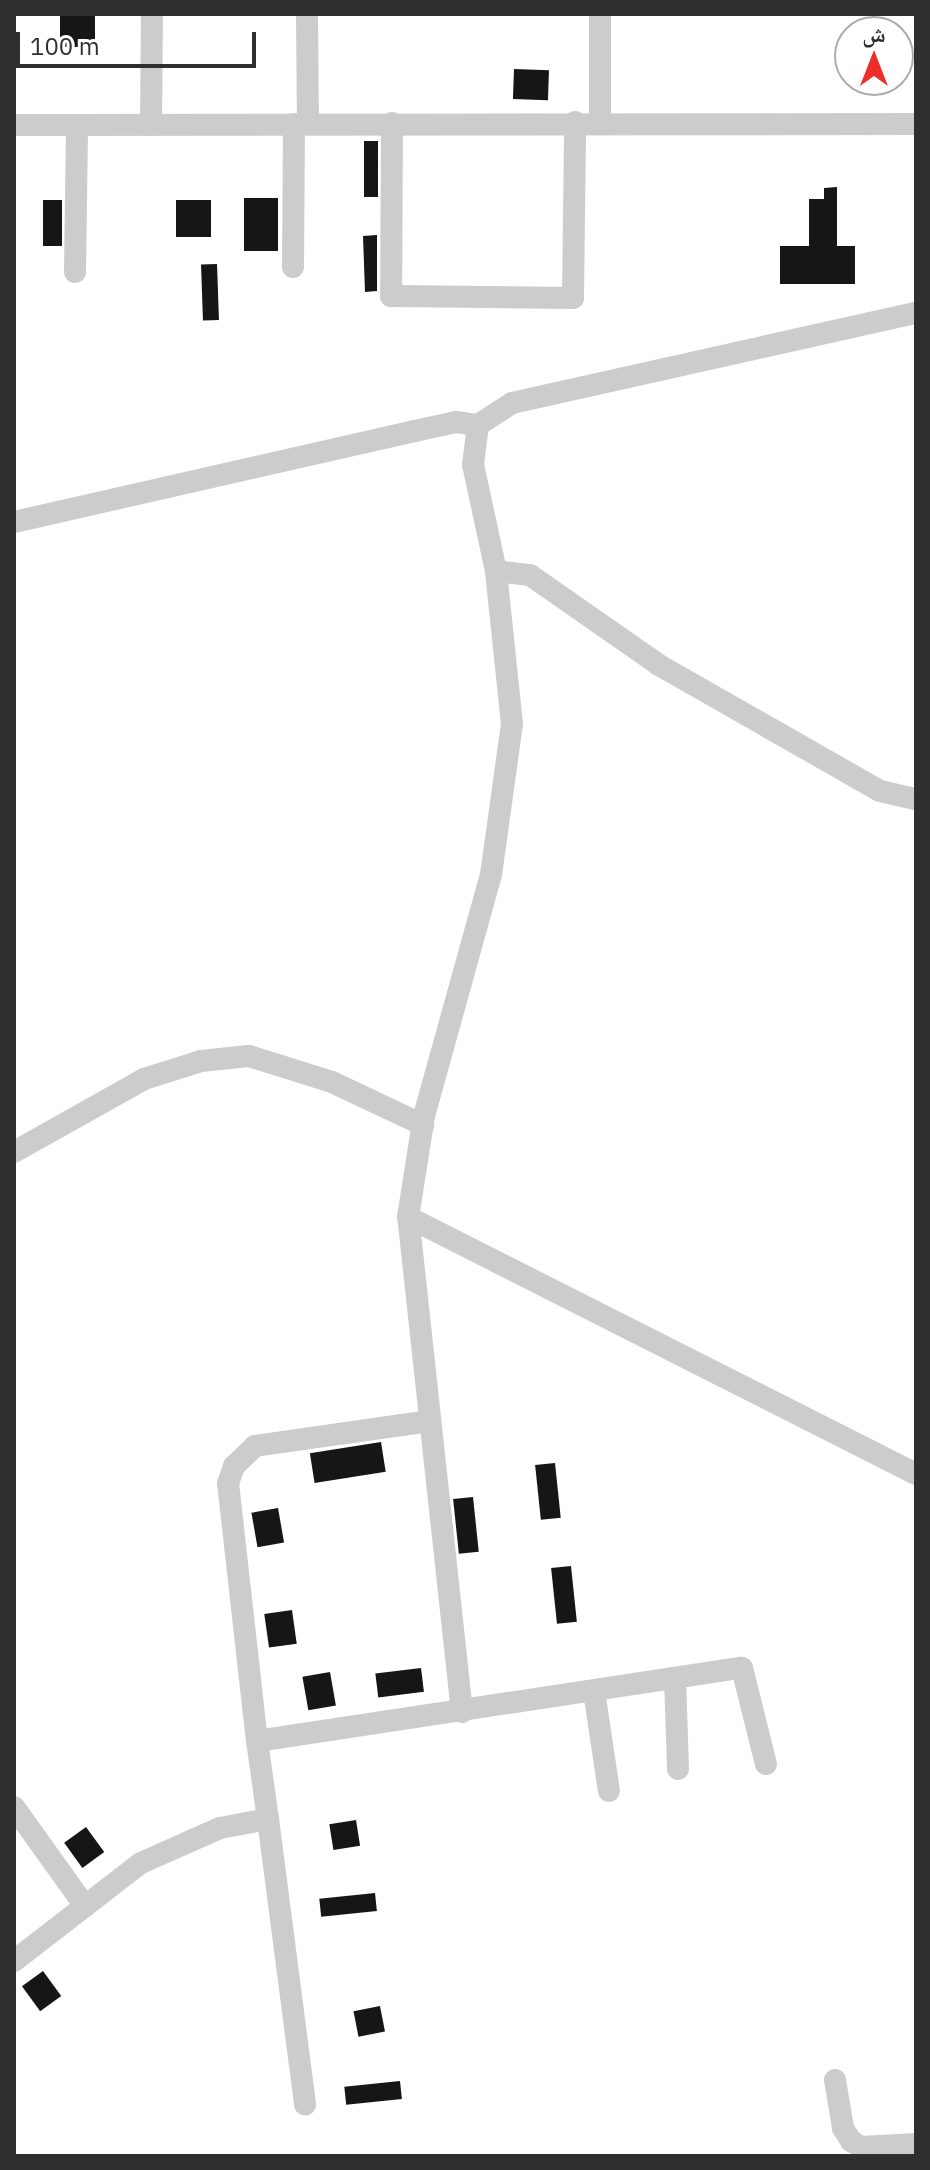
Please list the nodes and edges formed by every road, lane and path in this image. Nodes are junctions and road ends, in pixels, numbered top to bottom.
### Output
1 (152, 14) edge
2 (307, 14) edge
3 (600, 14) edge
4 (575, 122) junction
5 (600, 122) junction
6 (392, 123) junction
7 (301, 124) junction
8 (916, 124) edge
9 (14, 125) edge
10 (77, 125) junction
11 (151, 125) junction
12 (293, 267) dead end
13 (75, 272) dead end
14 (916, 313) edge
15 (478, 425) junction
16 (14, 522) edge
17 (496, 571) junction
18 (916, 799) edge
19 (423, 1125) junction
20 (14, 1152) edge
21 (408, 1217) junction
22 (430, 1421) junction
23 (916, 1474) edge
24 (675, 1678) junction
25 (594, 1691) junction
26 (462, 1712) junction
27 (257, 1741) junction
28 (766, 1764) dead end
29 (678, 1769) dead end
30 (609, 1791) dead end
31 (14, 1807) edge
32 (268, 1819) junction
33 (85, 1906) junction
34 (14, 1961) edge
35 (835, 2080) dead end
36 (305, 2105) dead end
37 (916, 2144) edge

1 - 11 lane
2 - 7 lane
3 - 5 lane
4 - 5 lane
4 - 6 lane
4 - 6 lane
5 - 8 lane
6 - 7 lane
7 - 11 lane
7 - 12 lane
9 - 10 lane
10 - 11 lane
10 - 13 lane
14 - 15 lane
15 - 16 lane
15 - 17 lane
17 - 18 lane
17 - 19 lane
19 - 20 lane
19 - 21 lane
21 - 22 lane
21 - 23 lane
22 - 26 lane
22 - 27 lane
24 - 25 lane
24 - 28 lane
24 - 29 lane
25 - 26 lane
25 - 30 lane
26 - 27 lane
27 - 32 lane
31 - 33 lane
32 - 33 lane
32 - 36 lane
33 - 34 lane
35 - 37 lane

